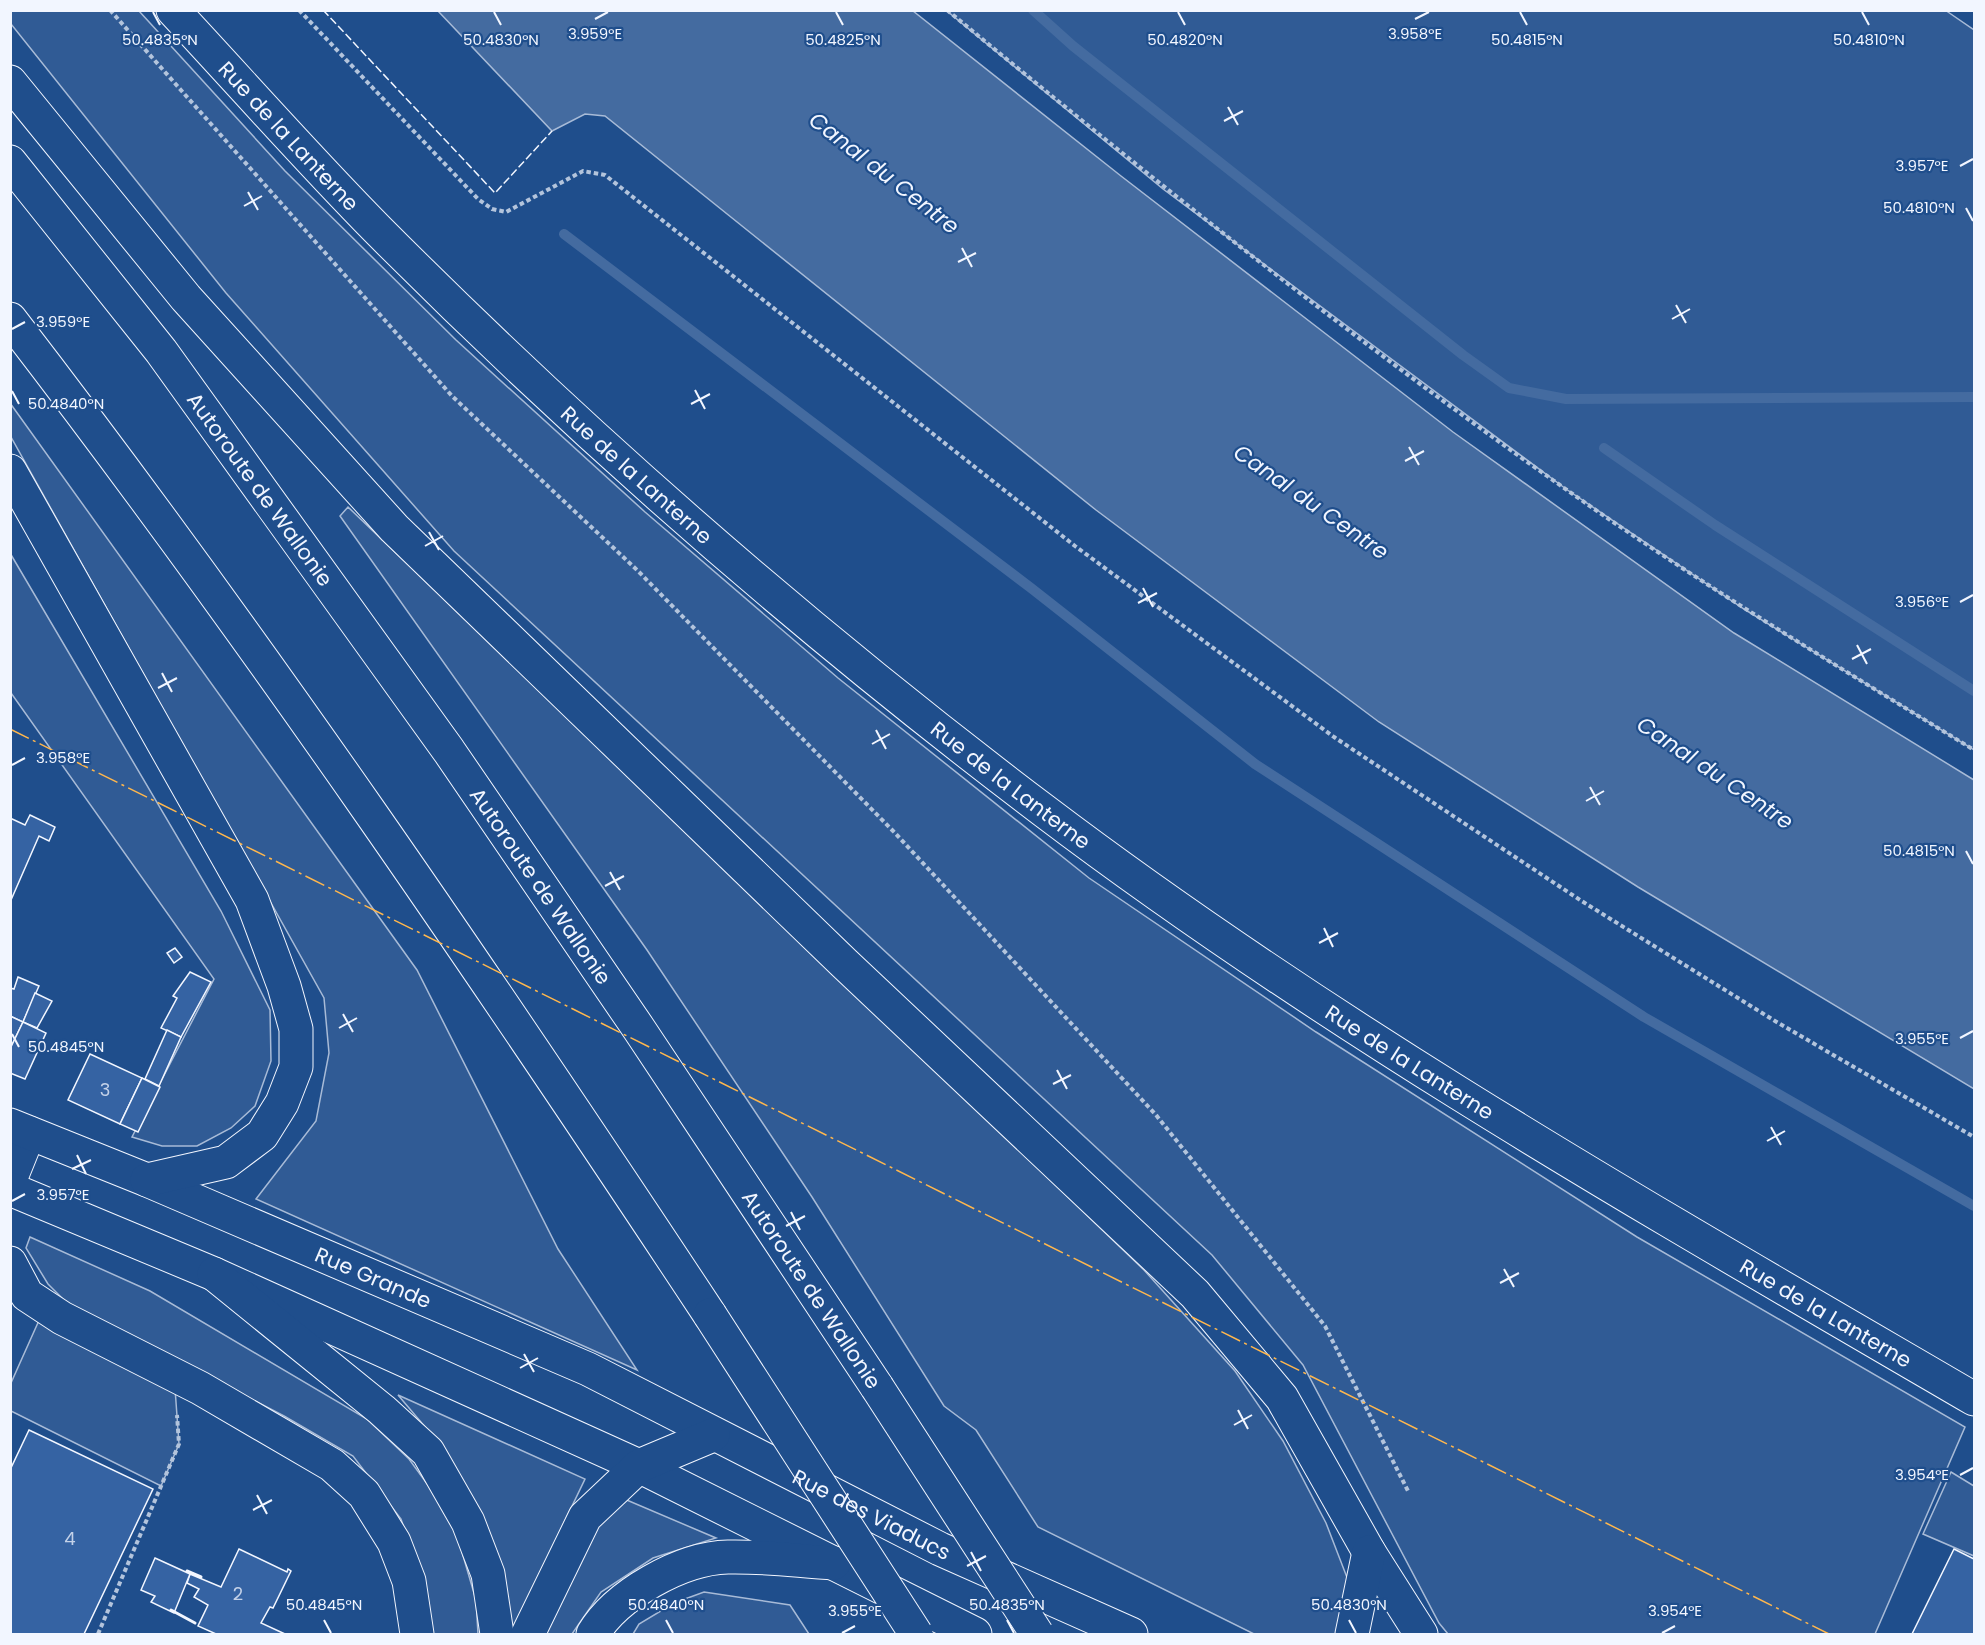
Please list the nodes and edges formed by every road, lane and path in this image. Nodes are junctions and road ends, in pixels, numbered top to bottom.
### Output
1 (110, 10) edge
2 (173, 10) edge
3 (299, 10) edge
4 (947, 10) edge
5 (10, 82) edge
6 (10, 162) edge
7 (10, 319) edge
8 (10, 471) edge
9 (1974, 750) edge
10 (20, 1129) edge
11 (1974, 1137) edge
12 (10, 1180) edge
13 (147, 1180) junction
14 (10, 1189) edge
15 (10, 1263) edge
16 (214, 1274) junction
17 (174, 1374) junction
18 (1974, 1399) edge
19 (713, 1434) junction
20 (639, 1466) junction
21 (1409, 1493) dead end
22 (1369, 1552) junction
23 (834, 1563) junction
24 (98, 1635) edge
25 (417, 1635) edge
26 (496, 1635) edge
27 (528, 1635) edge
28 (593, 1635) edge
29 (916, 1635) edge
30 (975, 1635) edge
31 (1037, 1635) edge
32 (1131, 1635) edge
33 (1352, 1635) edge
34 (1421, 1635) edge

1 - 21 path
2 - 18 main road, Rue de la Lanterne
3 - 11 path
4 - 9 path
5 - 22 main road
6 - 31 main road, Autoroute de Wallonie, bridge
7 - 29 main road, bridge
8 - 13 main road
10 - 12 main road, Rue Grande
10 - 13 main road, Rue Grande
13 - 19 main road, Rue Grande
14 - 16 main road
15 - 17 main road
16 - 20 main road
16 - 26 main road
17 - 24 path
17 - 25 main road
19 - 20 main road
19 - 32 main road, Rue des Viaducs
20 - 23 main road
20 - 27 main road
22 - 33 main road
22 - 34 main road
23 - 28 main road
23 - 30 main road

